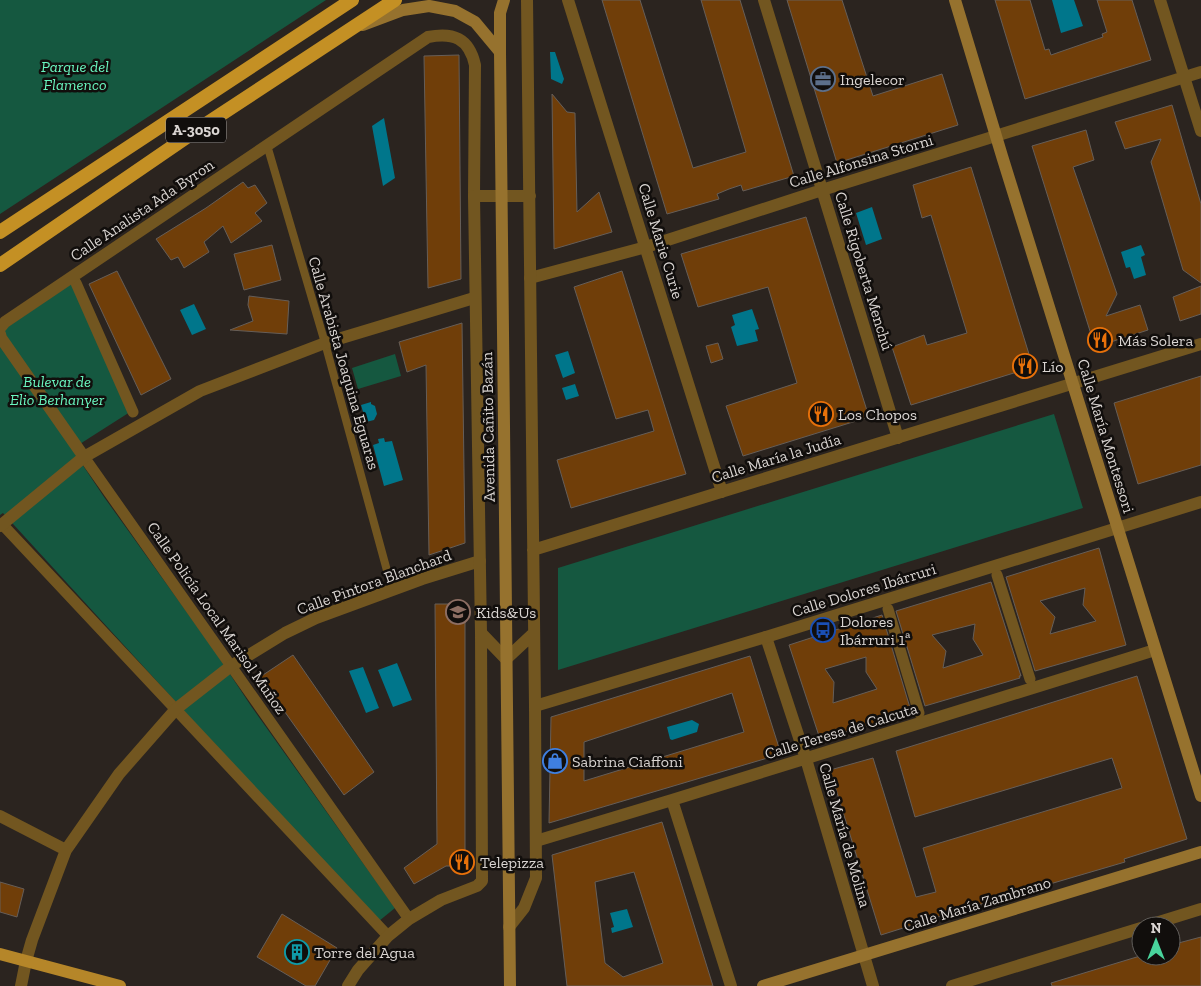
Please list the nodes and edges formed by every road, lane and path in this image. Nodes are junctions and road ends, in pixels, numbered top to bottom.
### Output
1 (352, 0) edge
2 (395, 0) edge
3 (494, 0) edge
4 (504, 0) edge
5 (527, 0) edge
6 (568, 0) edge
7 (764, 0) edge
8 (955, 0) edge
9 (1160, 0) edge
10 (500, 13) junction
11 (349, 30) junction
12 (457, 38) joint
13 (500, 52) junction
14 (1201, 72) edge
15 (1184, 78) junction
16 (1201, 131) edge
17 (996, 137) junction
18 (267, 145) junction
19 (822, 190) junction
20 (501, 195) junction
21 (474, 196) junction
22 (530, 196) junction
23 (0, 232) edge
24 (646, 247) junction
25 (0, 265) edge
26 (530, 278) junction
27 (76, 283) dead end
28 (474, 298) junction
29 (0, 328) edge
30 (0, 334) edge
31 (324, 343) junction
32 (1201, 344) edge
33 (1074, 384) junction
34 (134, 412) dead end
35 (898, 438) junction
36 (84, 457) junction
37 (722, 492) junction
38 (1201, 502) edge
39 (1, 524) edge
40 (1118, 528) junction
41 (533, 550) junction
42 (480, 561) junction
43 (996, 575) dead end
44 (392, 589) junction
45 (888, 609) dead end
46 (481, 633) junction
47 (534, 633) junction
48 (766, 637) junction
49 (1155, 650) junction
50 (506, 659) junction
51 (231, 666) junction
52 (1030, 679) dead end
53 (535, 706) junction
54 (176, 709) junction
55 (919, 713) dead end
56 (806, 759) junction
57 (1201, 796) edge
58 (672, 800) junction
59 (0, 816) edge
60 (536, 841) junction
61 (66, 850) junction
62 (1201, 852) edge
63 (1201, 909) edge
64 (1178, 916) edge
65 (409, 919) junction
66 (509, 927) junction
67 (1131, 931) edge
68 (388, 936) junction
69 (0, 954) edge
70 (863, 956) junction
71 (26, 961) junction
72 (21, 986) edge
73 (120, 986) edge
74 (348, 986) edge
75 (510, 986) edge
76 (731, 986) edge
77 (763, 986) edge
78 (874, 986) edge
79 (952, 986) edge

1 - 23 highway, A-3050
2 - 11 highway, A-3050
3 - 10 main road, Avenida Cañito Bazán
4 - 10 main road, Avenida Cañito Bazán
5 - 22 street
6 - 24 street, Calle Marie Curie
7 - 19 street, Calle Rigoberta Menchú
8 - 17 main road, Calle María Montessori
9 - 15 street
10 - 13 main road, Avenida Cañito Bazán
11 - 13 main road
11 - 25 highway, A-3050
12 - 18 street, Calle Analista Ada Byron
12 - 21 street, Avenida Cañito Bazán
13 - 20 main road, Avenida Cañito Bazán
14 - 15 street, Calle Alfonsina Storni
15 - 16 street
15 - 17 street, Calle Alfonsina Storni
17 - 19 street, Calle Alfonsina Storni
17 - 33 main road, Calle María Montessori
18 - 29 street, Calle Analista Ada Byron
18 - 31 lane, Calle Arabista Joaquina Eguaras
19 - 24 street, Calle Alfonsina Storni
19 - 35 street, Calle Rigoberta Menchú
20 - 21 street
20 - 22 street
20 - 50 main road, Avenida Cañito Bazán
21 - 28 street, Avenida Cañito Bazán
22 - 26 street
24 - 26 street, Calle Alfonsina Storni
24 - 37 street, Calle Marie Curie
26 - 41 street
27 - 34 street
28 - 31 street
28 - 42 street, Avenida Cañito Bazán
30 - 36 street, Calle Policía Local Marisol Muñoz
31 - 36 street
31 - 44 lane, Calle Arabista Joaquina Eguaras
32 - 33 street, Calle María la Judía
33 - 35 street, Calle María la Judía
33 - 40 main road, Calle María Montessori
35 - 37 street, Calle María la Judía
36 - 39 street
36 - 51 street, Calle Policía Local Marisol Muñoz
37 - 41 street, Calle María la Judía
38 - 40 street, Calle Dolores Ibárruri
39 - 54 street
40 - 48 street, Calle Dolores Ibárruri
40 - 49 main road, Calle María Montessori
41 - 47 street
42 - 44 street, Calle Pintora Blanchard
42 - 46 street, Avenida Cañito Bazán
43 - 52 street
44 - 51 street, Calle Pintora Blanchard
45 - 55 street
46 - 50 street
46 - 65 street, Avenida Cañito Bazán
47 - 50 street
47 - 53 street
48 - 53 street, Calle Dolores Ibárruri
48 - 56 street, Calle María de Molina
49 - 56 street, Calle Teresa de Calcuta
49 - 57 main road, Calle María Montessori
50 - 66 main road, Avenida Cañito Bazán
51 - 54 street, Calle Pintora Blanchard
51 - 65 street, Calle Policía Local Marisol Muñoz
53 - 60 street
54 - 61 street, Calle Pintora Blanchard
54 - 68 street
56 - 58 street, Calle Teresa de Calcuta
56 - 70 street, Calle María de Molina
58 - 60 street, Calle Teresa de Calcuta
58 - 76 street
59 - 61 street
60 - 66 street
61 - 71 street, Calle Pintora Blanchard
62 - 70 main road, Calle María Zambrano
63 - 64 street
65 - 68 street
66 - 75 main road, Avenida Cañito Bazán
67 - 79 street
68 - 74 street
69 - 71 main road
70 - 77 main road, Calle María Zambrano
70 - 78 street, Calle María de Molina
71 - 72 street, Calle Pintora Blanchard
71 - 73 main road

